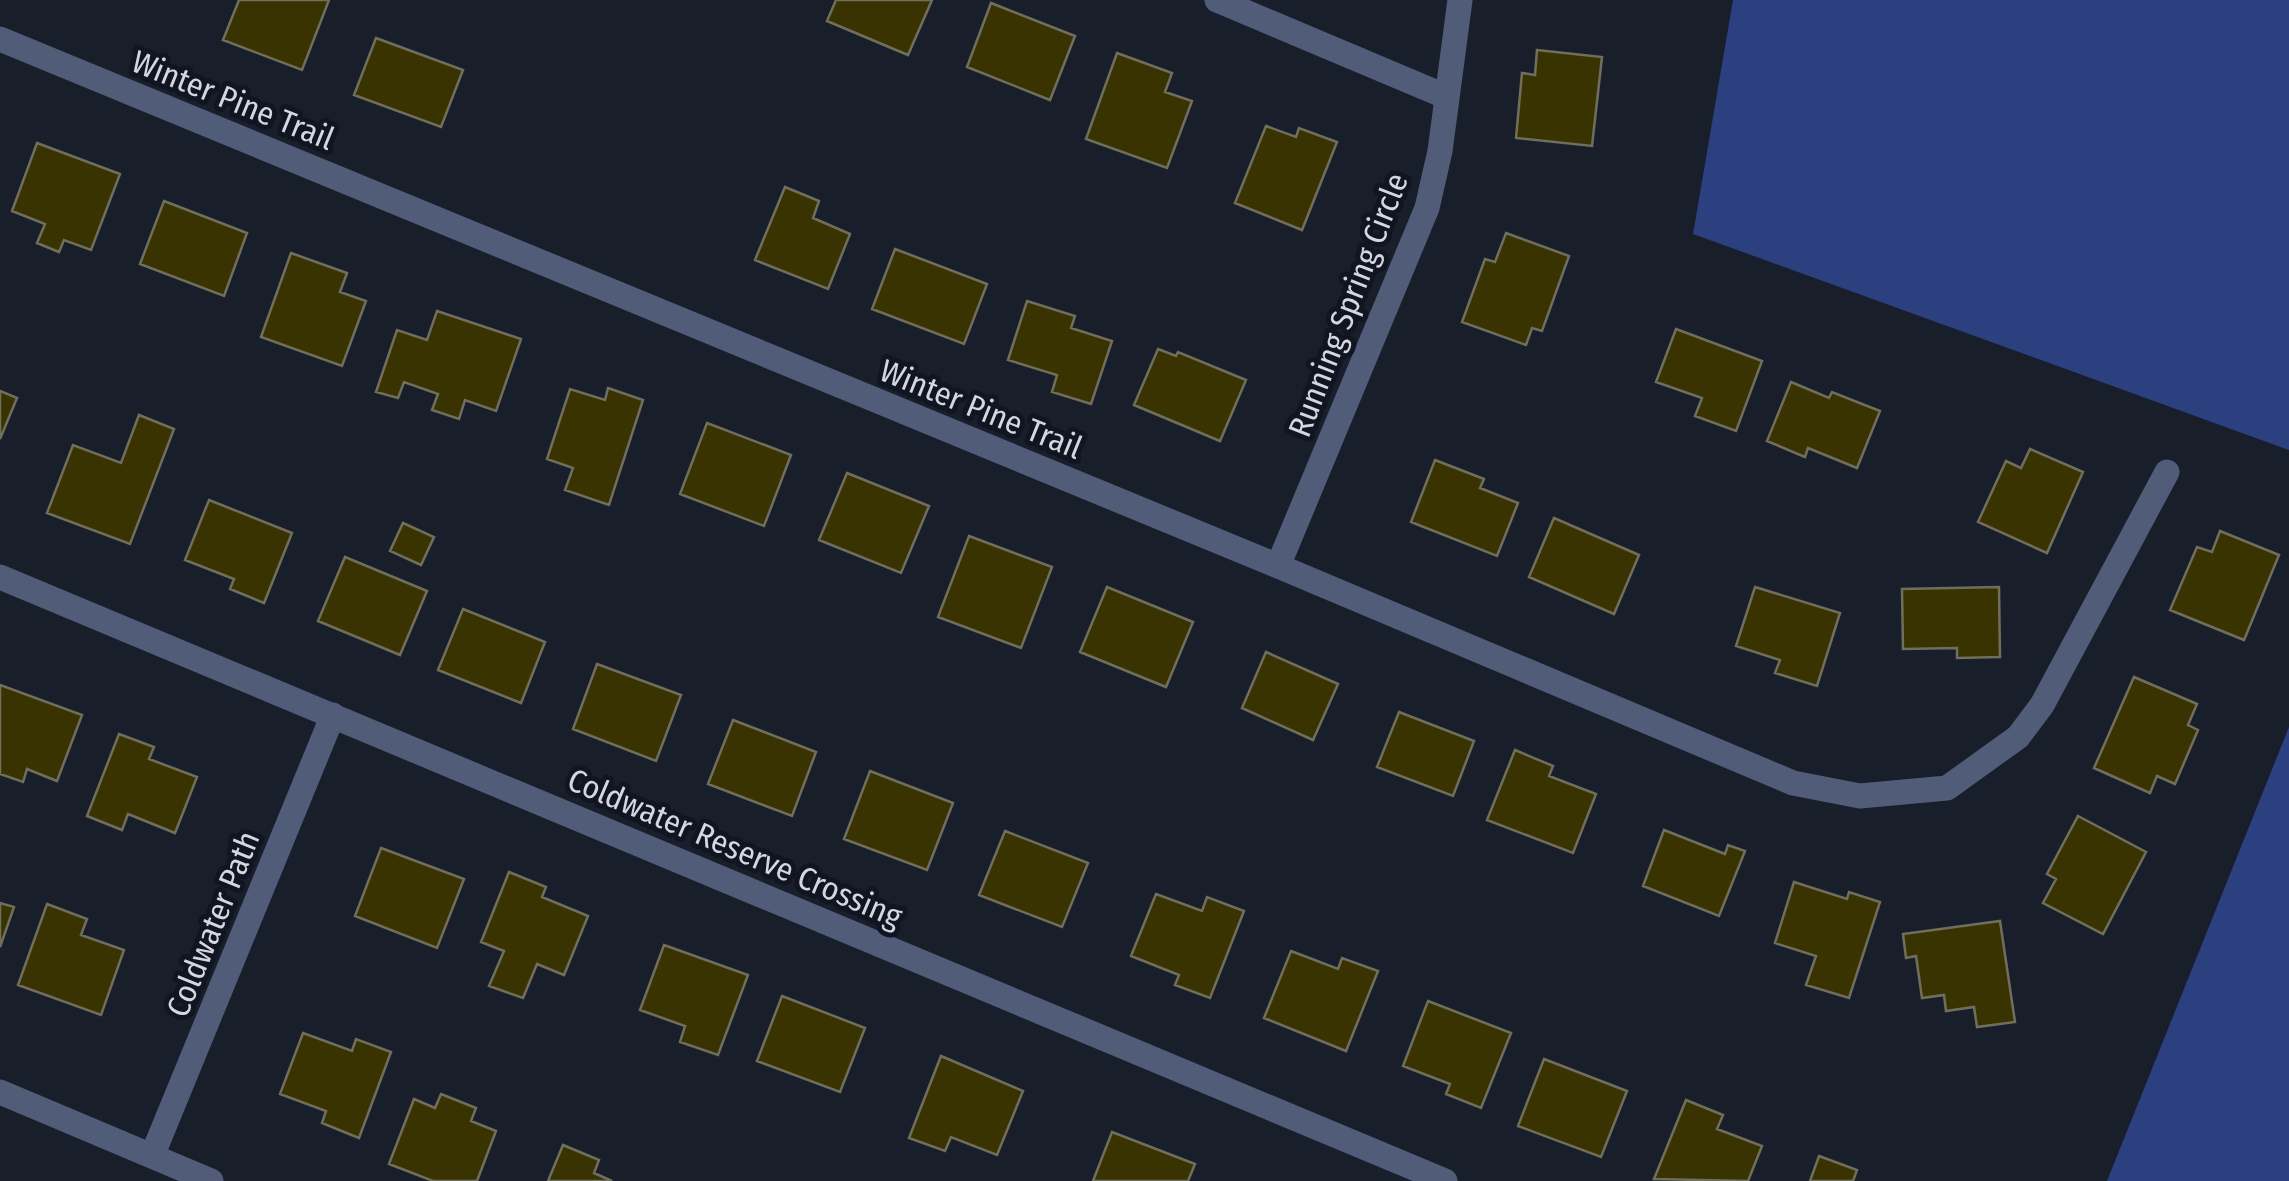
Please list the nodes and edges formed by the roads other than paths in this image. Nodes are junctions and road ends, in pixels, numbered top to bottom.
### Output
1 (1217, 0) edge
2 (1460, 0) edge
3 (0, 39) edge
4 (1447, 97) junction
5 (2167, 472) dead end
6 (1278, 566) junction
7 (0, 577) edge
8 (334, 715) junction
9 (0, 1092) edge
10 (152, 1156) junction
11 (211, 1181) edge
12 (1445, 1181) edge

1 - 4 street
2 - 4 street, Running Spring Circle
3 - 6 street, Winter Pine Trail
4 - 6 street, Running Spring Circle
5 - 6 street, Winter Pine Trail
7 - 8 street, Coldwater Reserve Crossing
8 - 10 street, Coldwater Path
8 - 12 street, Coldwater Reserve Crossing
9 - 10 street
10 - 11 street

